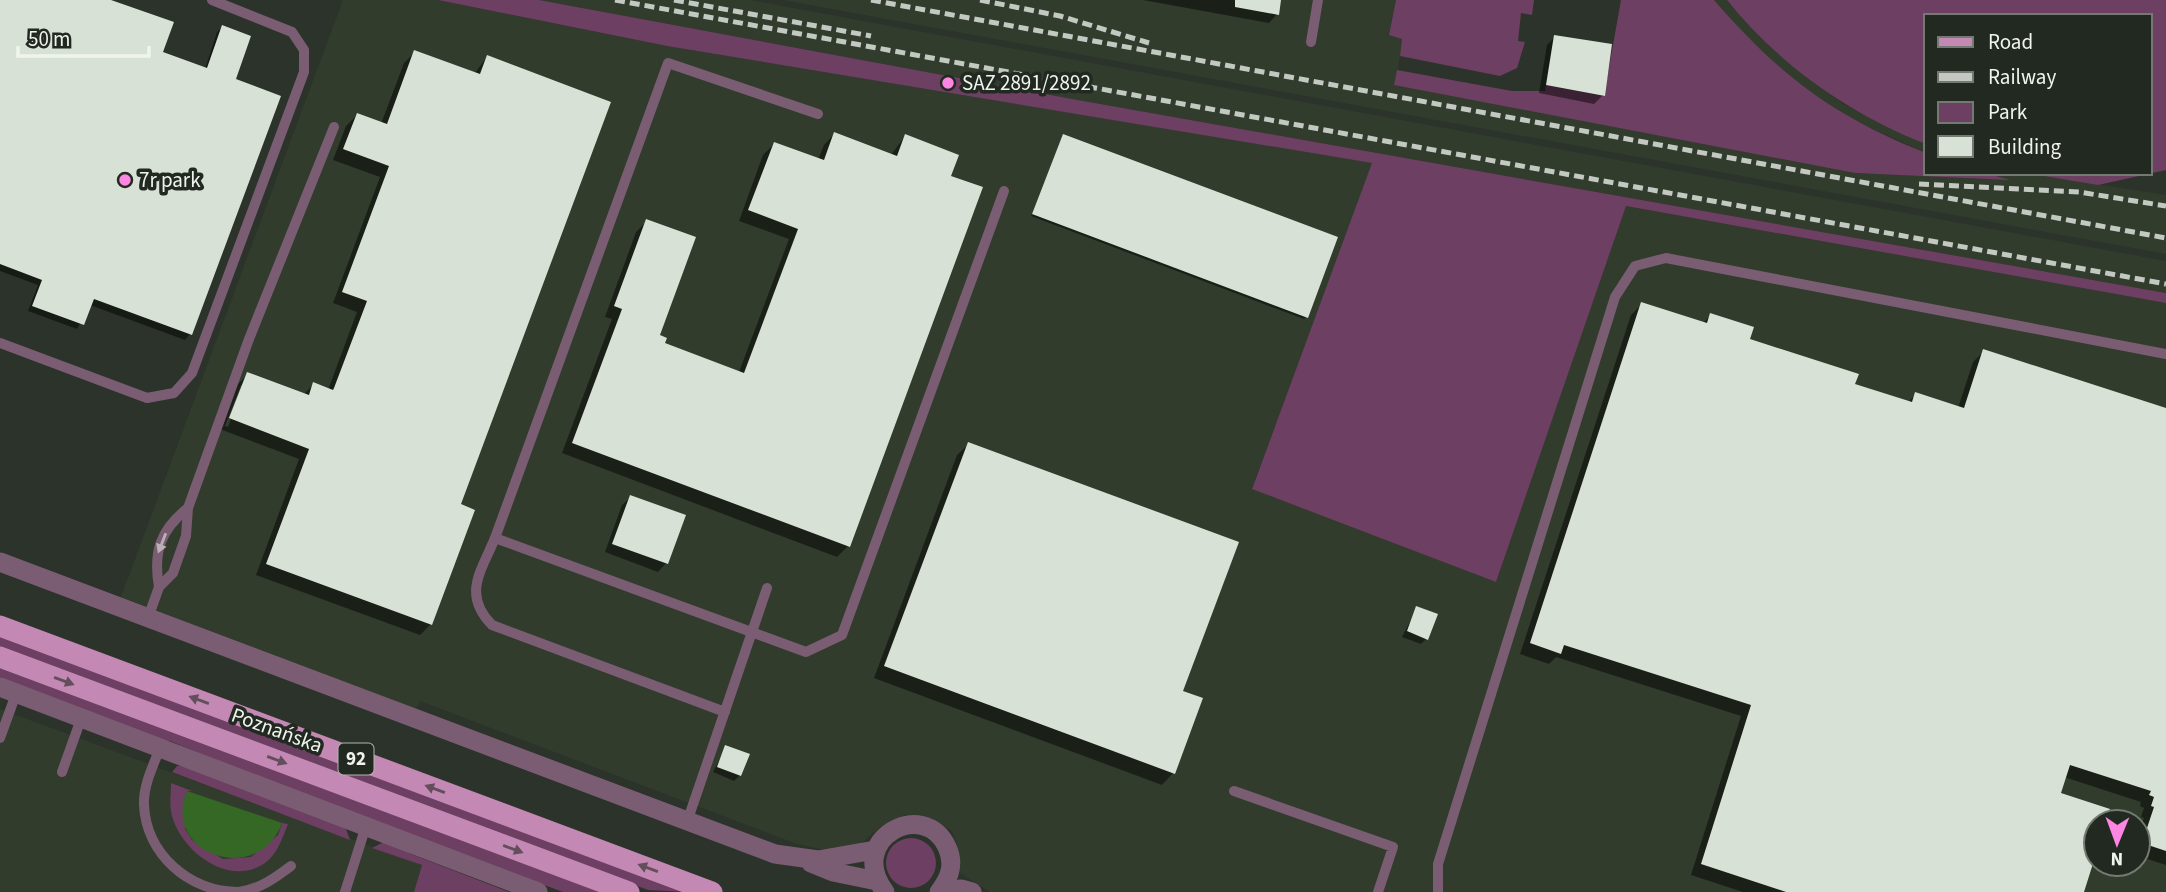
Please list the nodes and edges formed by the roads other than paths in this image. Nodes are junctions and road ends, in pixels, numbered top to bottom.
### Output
1 (212, 0) edge
2 (1318, 0) edge
3 (1311, 42) dead end
4 (818, 114) dead end
5 (334, 127) dead end
6 (1004, 191) dead end
7 (0, 343) edge
8 (2166, 354) edge
9 (188, 508) junction
10 (495, 538) junction
11 (0, 562) edge
12 (159, 587) junction
13 (767, 588) dead end
14 (148, 618) junction
15 (0, 626) edge
16 (752, 632) junction
17 (0, 657) edge
18 (8, 690) edge
19 (725, 712) junction
20 (81, 719) junction
21 (0, 738) edge
22 (160, 748) junction
23 (62, 772) dead end
24 (1234, 791) dead end
25 (687, 822) junction
26 (366, 826) junction
27 (876, 850) junction
28 (803, 860) junction
29 (291, 866) dead end
30 (881, 887) edge
31 (345, 892) edge
32 (538, 892) edge
33 (629, 892) edge
34 (712, 892) edge
35 (939, 892) edge
36 (972, 892) edge
37 (1378, 892) edge
38 (1438, 892) edge

1 - 7 lane
2 - 3 lane
4 - 10 lane
5 - 9 lane
6 - 16 lane
8 - 38 lane
9 - 12 lane
9 -> 12 lane
10 - 16 lane
10 - 19 lane
11 - 14 street
12 - 14 lane
13 - 16 lane
14 - 25 street
34 -> 15 main road, Poznańska / 92
16 - 19 lane
17 -> 33 main road, Poznańska / 92
18 - 20 street
18 - 21 lane
19 - 25 lane
20 - 22 street
20 - 23 lane
22 - 26 street
22 - 29 lane
24 - 37 lane
25 - 28 street
26 - 31 lane
26 - 32 street
27 - 28 street
27 - 30 street
27 - 35 street
28 - 30 street
35 - 36 street

